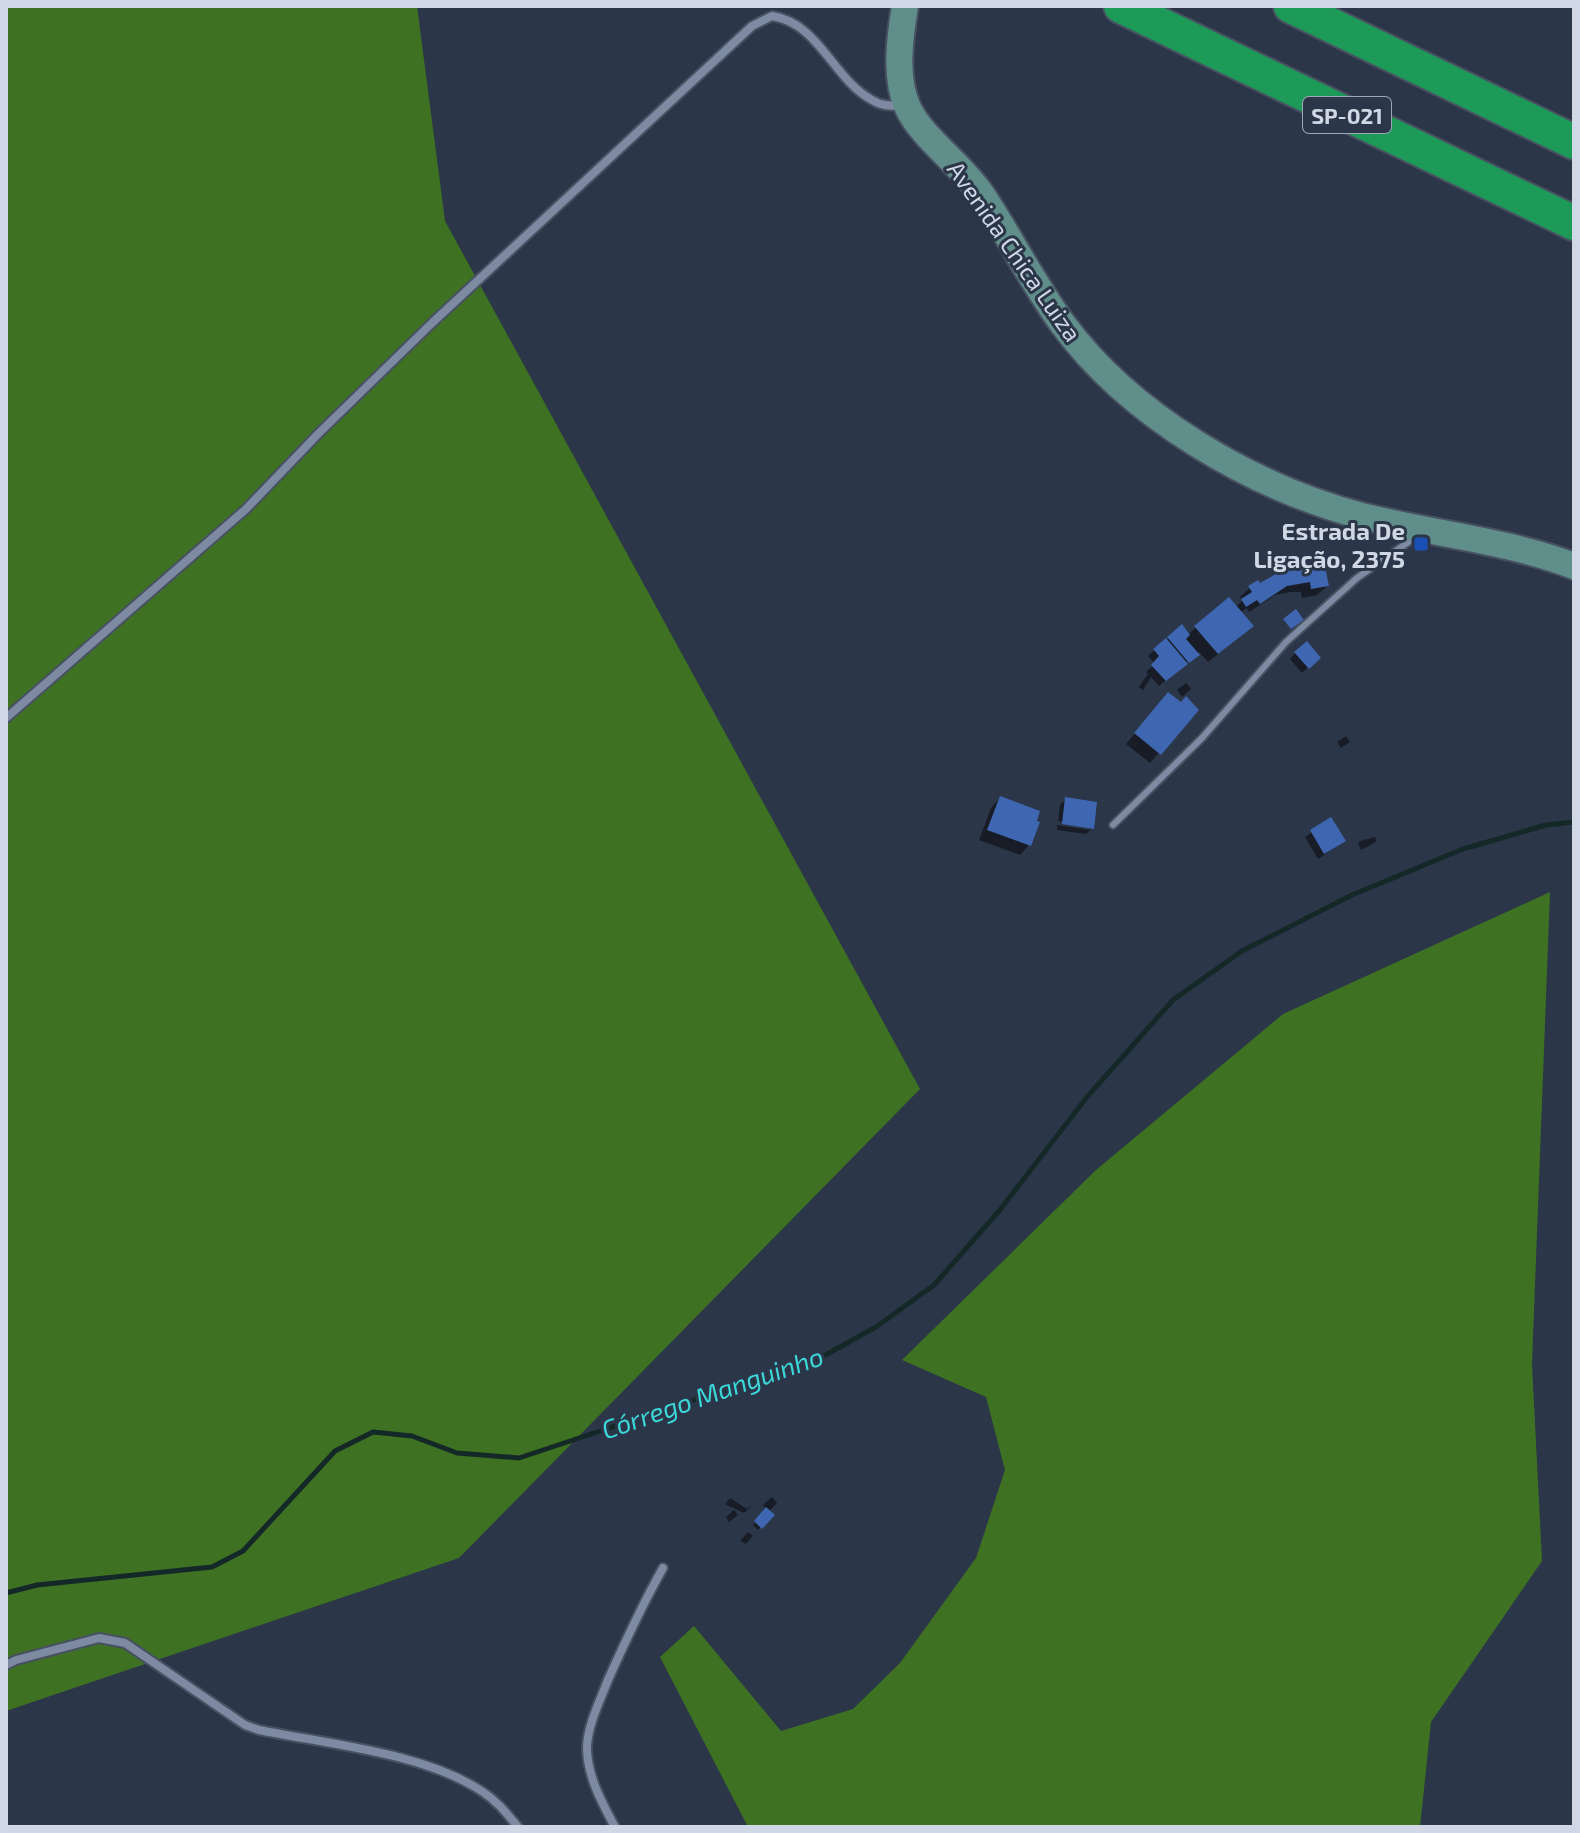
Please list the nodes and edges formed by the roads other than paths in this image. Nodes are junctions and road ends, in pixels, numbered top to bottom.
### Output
1 (905, 6) edge
2 (1121, 6) edge
3 (1291, 6) edge
4 (907, 107) junction
5 (1574, 142) edge
6 (1574, 223) edge
7 (1427, 530) junction
8 (1574, 566) edge
9 (6, 718) edge
10 (1113, 825) dead end
11 (663, 1568) dead end
12 (6, 1665) edge
13 (518, 1827) edge
14 (615, 1827) edge

1 - 4 main road, Avenida Chica Luiza
2 - 6 highway, SP-021
3 - 5 highway
4 - 7 main road, Avenida Chica Luiza
4 - 9 street
7 - 8 main road, Avenida Chica Luiza
7 - 10 lane
11 - 14 street
12 - 13 street

